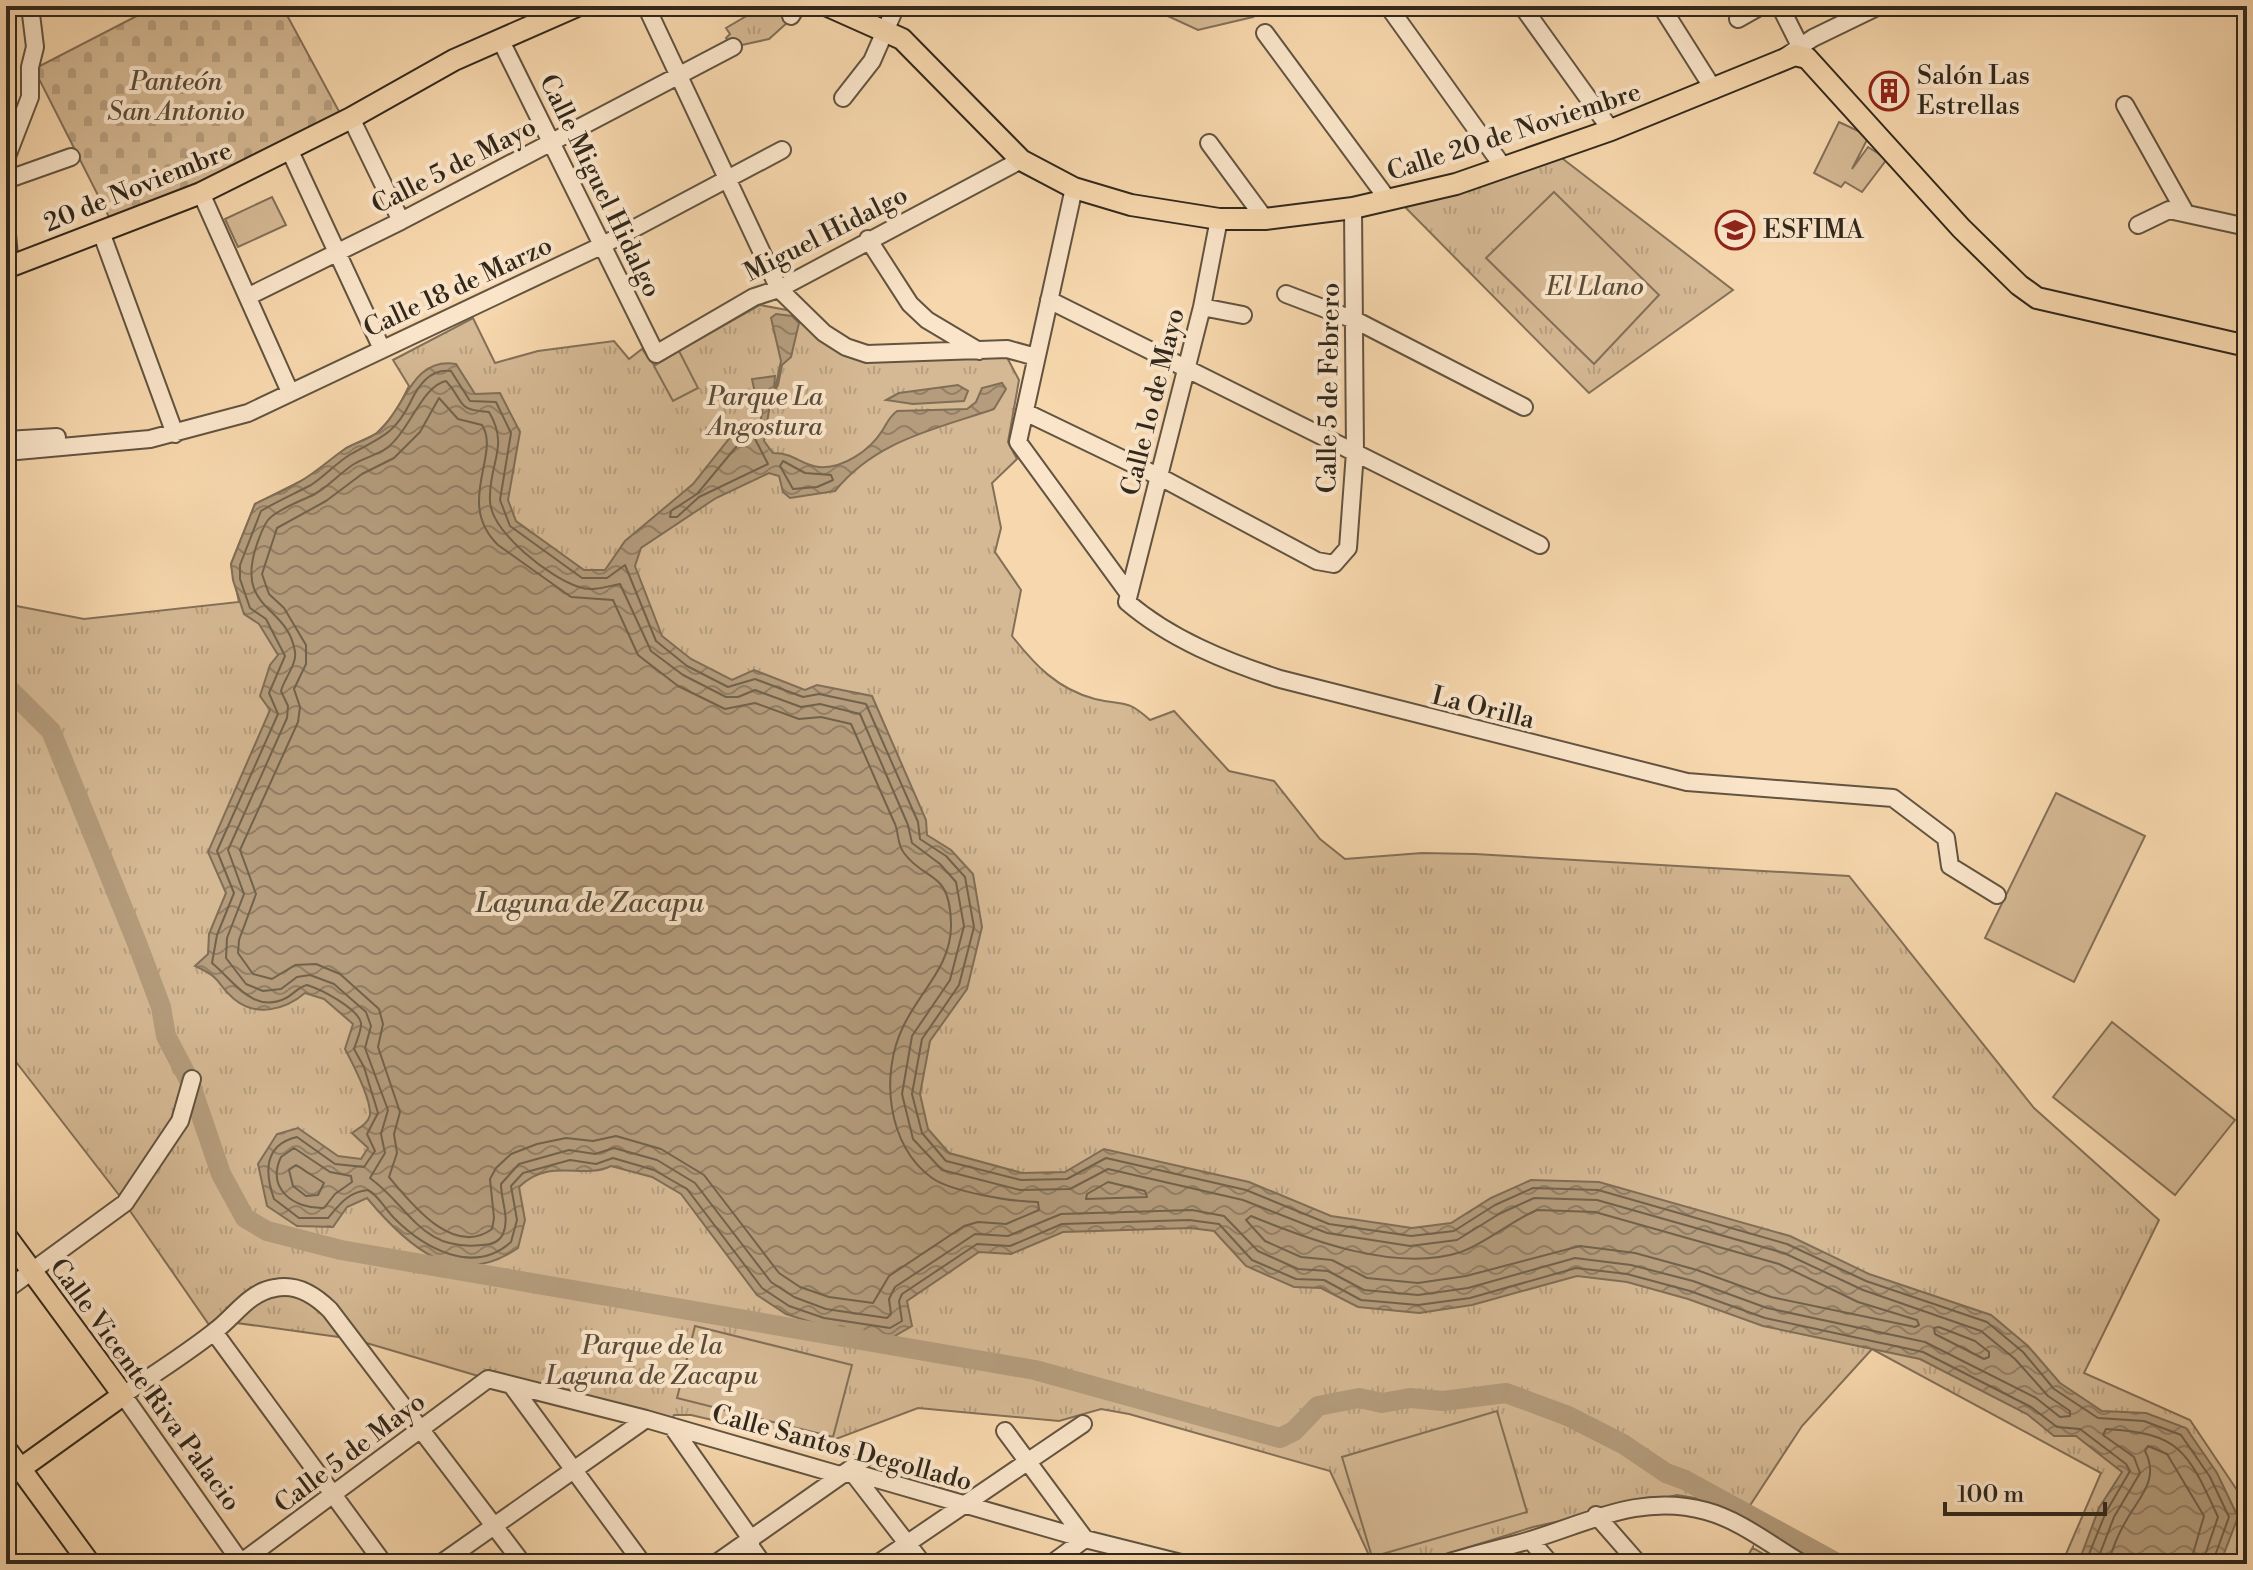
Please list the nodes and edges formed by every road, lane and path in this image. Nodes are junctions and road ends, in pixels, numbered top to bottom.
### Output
1 (30, 6) edge
2 (577, 6) edge
3 (646, 6) edge
4 (828, 6) edge
5 (896, 6) edge
6 (1388, 6) edge
7 (1522, 6) edge
8 (1661, 6) edge
9 (1761, 6) edge
10 (1780, 6) edge
11 (1879, 6) edge
12 (1738, 19) dead end
13 (887, 31) junction
14 (1265, 33) dead end
15 (500, 39) junction
16 (733, 47) dead end
17 (1804, 49) junction
18 (680, 77) junction
19 (1714, 90) junction
20 (843, 98) dead end
21 (2125, 105) dead end
22 (351, 118) junction
23 (1611, 130) junction
24 (552, 142) junction
25 (1209, 143) dead end
26 (289, 149) junction
27 (782, 150) dead end
28 (71, 157) dead end
29 (6, 159) edge
30 (1021, 160) junction
31 (1504, 168) junction
32 (6, 180) edge
33 (729, 180) junction
34 (1074, 188) junction
35 (201, 193) junction
36 (1389, 201) junction
37 (1353, 208) junction
38 (2185, 212) junction
39 (1219, 219) junction
40 (1265, 219) junction
41 (401, 221) junction
42 (6, 224) edge
43 (2138, 225) dead end
44 (2247, 227) edge
45 (101, 232) junction
46 (868, 239) junction
47 (601, 246) junction
48 (338, 250) junction
49 (8, 267) edge
50 (784, 294) junction
51 (1286, 294) dead end
52 (249, 296) junction
53 (1049, 300) junction
54 (1202, 307) junction
55 (1243, 315) dead end
56 (1357, 321) junction
57 (2247, 346) edge
58 (382, 349) junction
59 (1007, 349) junction
60 (979, 351) junction
61 (656, 354) joint
62 (1036, 357) junction
63 (1185, 368) junction
64 (1029, 387) junction
65 (290, 392) junction
66 (1524, 407) dead end
67 (1025, 412) junction
68 (175, 431) junction
69 (6, 440) edge
70 (6, 452) edge
71 (1355, 452) junction
72 (1160, 477) junction
73 (1540, 545) dead end
74 (1129, 594) junction
75 (1997, 895) dead end
76 (190, 1084) dead end
77 (6, 1236) edge
78 (29, 1271) junction
79 (6, 1290) edge
80 (214, 1332) junction
81 (488, 1379) joint
82 (512, 1386) junction
83 (123, 1395) junction
84 (646, 1419) junction
85 (1083, 1424) dead end
86 (673, 1428) junction
87 (420, 1431) junction
88 (1005, 1431) dead end
89 (6, 1449) edge
90 (1029, 1462) junction
91 (574, 1469) junction
92 (851, 1469) junction
93 (13, 1474) edge
94 (333, 1496) junction
95 (967, 1504) junction
96 (1596, 1515) junction
97 (495, 1527) junction
98 (751, 1539) junction
99 (1085, 1539) junction
100 (1530, 1540) junction
101 (907, 1543) junction
102 (1145, 1559) edge
103 (240, 1563) edge
104 (90, 1564) edge
105 (384, 1564) edge
106 (440, 1564) edge
107 (523, 1564) edge
108 (643, 1564) edge
109 (715, 1564) edge
110 (763, 1564) edge
111 (877, 1564) edge
112 (923, 1564) edge
113 (1051, 1564) edge
114 (1185, 1564) edge
115 (1446, 1564) edge
116 (1551, 1564) edge
117 (1639, 1564) edge
118 (1803, 1564) edge

1 - 29 street
2 - 15 main road
3 - 18 street
4 - 13 main road, Calle 20 de Noviembre
5 - 13 street
6 - 31 street
7 - 23 street
8 - 19 street
9 - 12 street
10 - 17 street
11 - 17 street
13 - 20 street
13 - 30 main road, Calle 20 de Noviembre
14 - 36 street
15 - 22 main road, 20 de Noviembre
15 - 24 street, Calle Miguel Hidalgo
16 - 18 street, Calle 5 de Mayo
17 - 19 main road, Calle 20 de Noviembre
17 - 57 main road
18 - 24 street, Calle 5 de Mayo
18 - 33 street
19 - 23 main road, Calle 20 de Noviembre
21 - 38 street
22 - 26 main road, 20 de Noviembre
22 - 41 street
23 - 31 main road, Calle 20 de Noviembre
24 - 41 street, Calle 5 de Mayo
24 - 47 street, Calle Miguel Hidalgo
25 - 40 street
26 - 35 main road, 20 de Noviembre
26 - 48 street
27 - 33 street, Calle 18 de Marzo
28 - 32 street
30 - 34 main road, Calle 20 de Noviembre
30 - 46 street, Miguel Hidalgo
31 - 36 main road, Calle 20 de Noviembre
33 - 47 street, Calle 18 de Marzo
33 - 50 street
34 - 39 main road, Calle 20 de Noviembre
34 - 53 street
35 - 45 main road, 20 de Noviembre
35 - 52 street
36 - 37 main road, Calle 20 de Noviembre
37 - 40 main road, Calle 20 de Noviembre
37 - 56 street, Calle 5 de Febrero
38 - 43 street
38 - 44 street
39 - 40 main road, Calle 20 de Noviembre
39 - 54 street, Calle 1o de Mayo
41 - 48 street, Calle 5 de Mayo
42 - 49 street
45 - 49 main road, 20 de Noviembre
45 - 68 street
46 - 50 street, Miguel Hidalgo
46 - 60 street
47 - 58 street, Calle 18 de Marzo
47 - 61 street, Calle Miguel Hidalgo
48 - 52 street, Calle 5 de Mayo
48 - 58 street
50 - 60 street
50 - 61 street, Miguel Hidalgo
51 - 56 street
52 - 65 street
53 - 62 street
53 - 63 street
54 - 55 street
54 - 63 street, Calle 1o de Mayo
56 - 66 street
56 - 71 street, Calle 5 de Febrero
58 - 65 street, Calle 18 de Marzo
59 - 60 street
59 - 62 street
59 - 64 street
62 - 64 street
63 - 71 street
63 - 72 street, Calle 1o de Mayo
64 - 67 street
65 - 68 street, Calle 18 de Marzo
67 - 72 street
67 - 74 street, La Orilla
68 - 69 street, Calle 18 de Marzo
68 - 70 street, Calle 18 de Marzo
71 - 72 street, Calle 5 de Febrero
71 - 73 street
72 - 74 street, Calle 1o de Mayo
74 - 75 street, La Orilla
76 - 78 street
77 - 78 main road, Calle Vicente Riva Palacio
78 - 79 street
78 - 83 main road, Calle Vicente Riva Palacio
80 - 83 street
80 - 87 street
80 - 94 street
81 - 82 street, Calle Santos Degollado
81 - 87 street, Calle 5 de Mayo
82 - 84 street, Calle Santos Degollado
82 - 91 street
83 - 93 main road
83 - 103 street, Calle Vicente Riva Palacio
84 - 86 street, Calle Santos Degollado
84 - 91 street
85 - 90 street
86 - 92 street, Calle Santos Degollado
86 - 98 street
87 - 94 street, Calle 5 de Mayo
87 - 97 street
88 - 90 street
89 - 93 main road
90 - 95 street
90 - 99 street
91 - 97 street
91 - 108 street
92 - 95 street, Calle Santos Degollado
92 - 98 street
92 - 101 street
93 - 104 main road
94 - 103 street, Calle 5 de Mayo
94 - 105 street
95 - 99 street, Calle Santos Degollado
95 - 101 street
96 - 100 street
96 - 117 street
96 - 118 street
97 - 106 street
97 - 107 street
98 - 109 street
98 - 110 street
99 - 102 street, Calle Santos Degollado
99 - 113 street
100 - 115 street
100 - 116 street
101 - 111 street
101 - 112 street
102 - 114 street, Calle Santos Degollado

